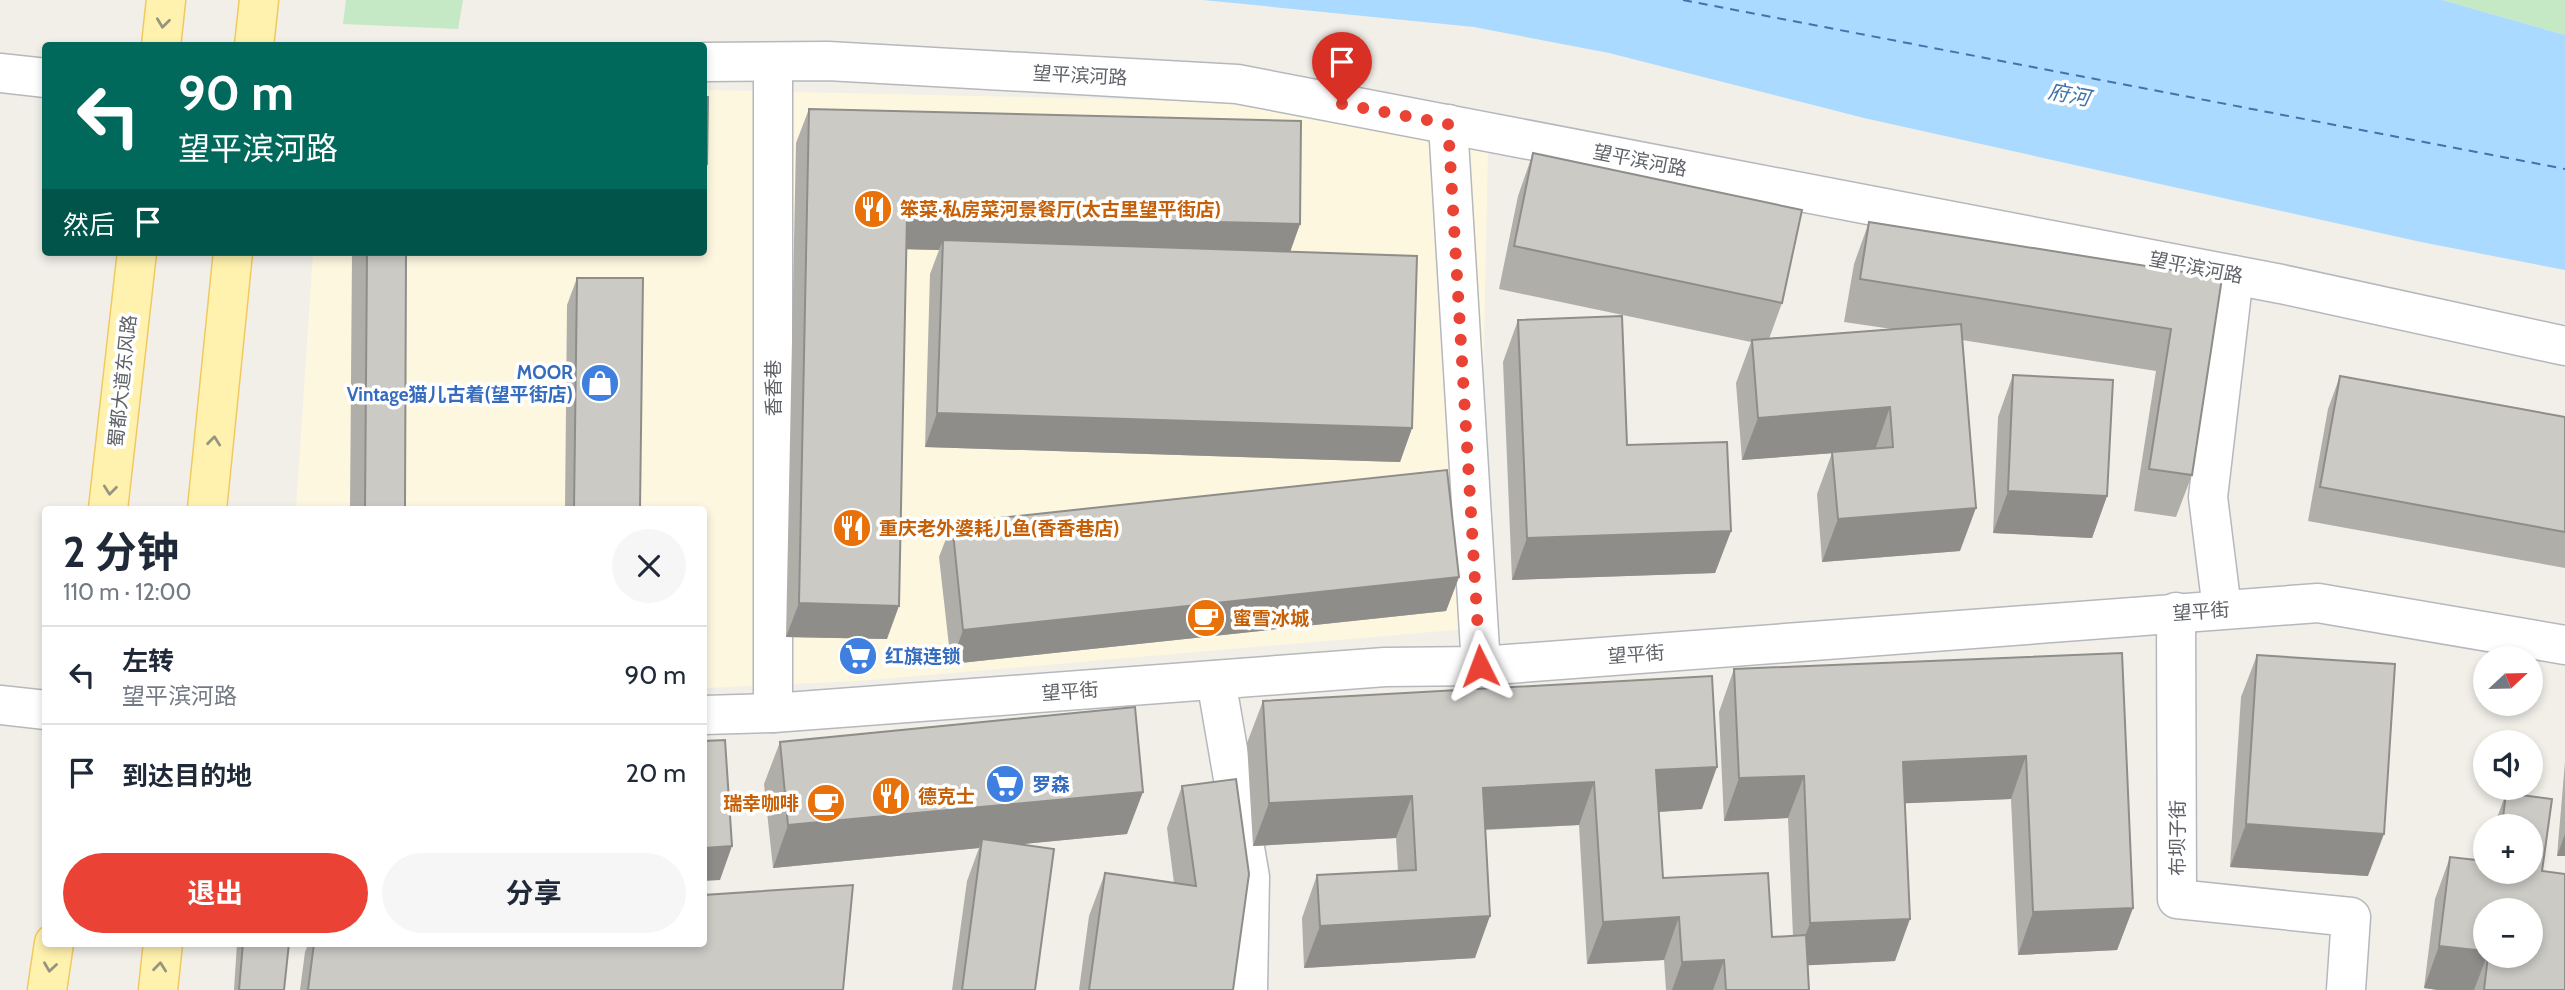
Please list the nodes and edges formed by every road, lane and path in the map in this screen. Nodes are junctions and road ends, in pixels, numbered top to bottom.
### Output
1 (166, 0) edge
2 (258, 2) edge
3 (161, 42) edge
4 (254, 42) edge
5 (707, 62) edge
6 (773, 62) junction
7 (0, 73) edge
8 (42, 78) edge
9 (1448, 124) junction
10 (137, 256) edge
11 (233, 256) edge
12 (2234, 275) junction
13 (2565, 346) edge
14 (108, 506) edge
15 (207, 506) edge
16 (2222, 609) junction
17 (2176, 612) junction
18 (2565, 645) edge
19 (1480, 666) junction
20 (1216, 680) junction
21 (0, 705) edge
22 (42, 710) edge
23 (773, 713) junction
24 (707, 715) edge
25 (53, 947) edge
26 (163, 947) edge
27 (47, 990) edge
28 (158, 990) edge
29 (1248, 990) edge
30 (2346, 990) edge

1 -> 3 main road
2 - 4 main road
5 - 6 street, 望平滨河路
6 - 9 street, 望平滨河路
6 - 23 street, 香香巷
7 - 8 street
9 - 12 street, 望平滨河路
9 - 19 street
10 -> 14 main road, 蜀都大道东风路
15 -> 11 main road
12 - 13 street, 望平滨河路
12 - 16 street
16 - 17 street, 望平街
16 - 18 street, 望平街
17 - 19 street, 望平街
17 - 30 street, 布坝子街
19 - 20 street, 望平街
20 - 23 street, 望平街
20 - 29 street
21 - 22 street
23 - 24 street, 望平街
25 -> 27 main road
28 -> 26 main road

